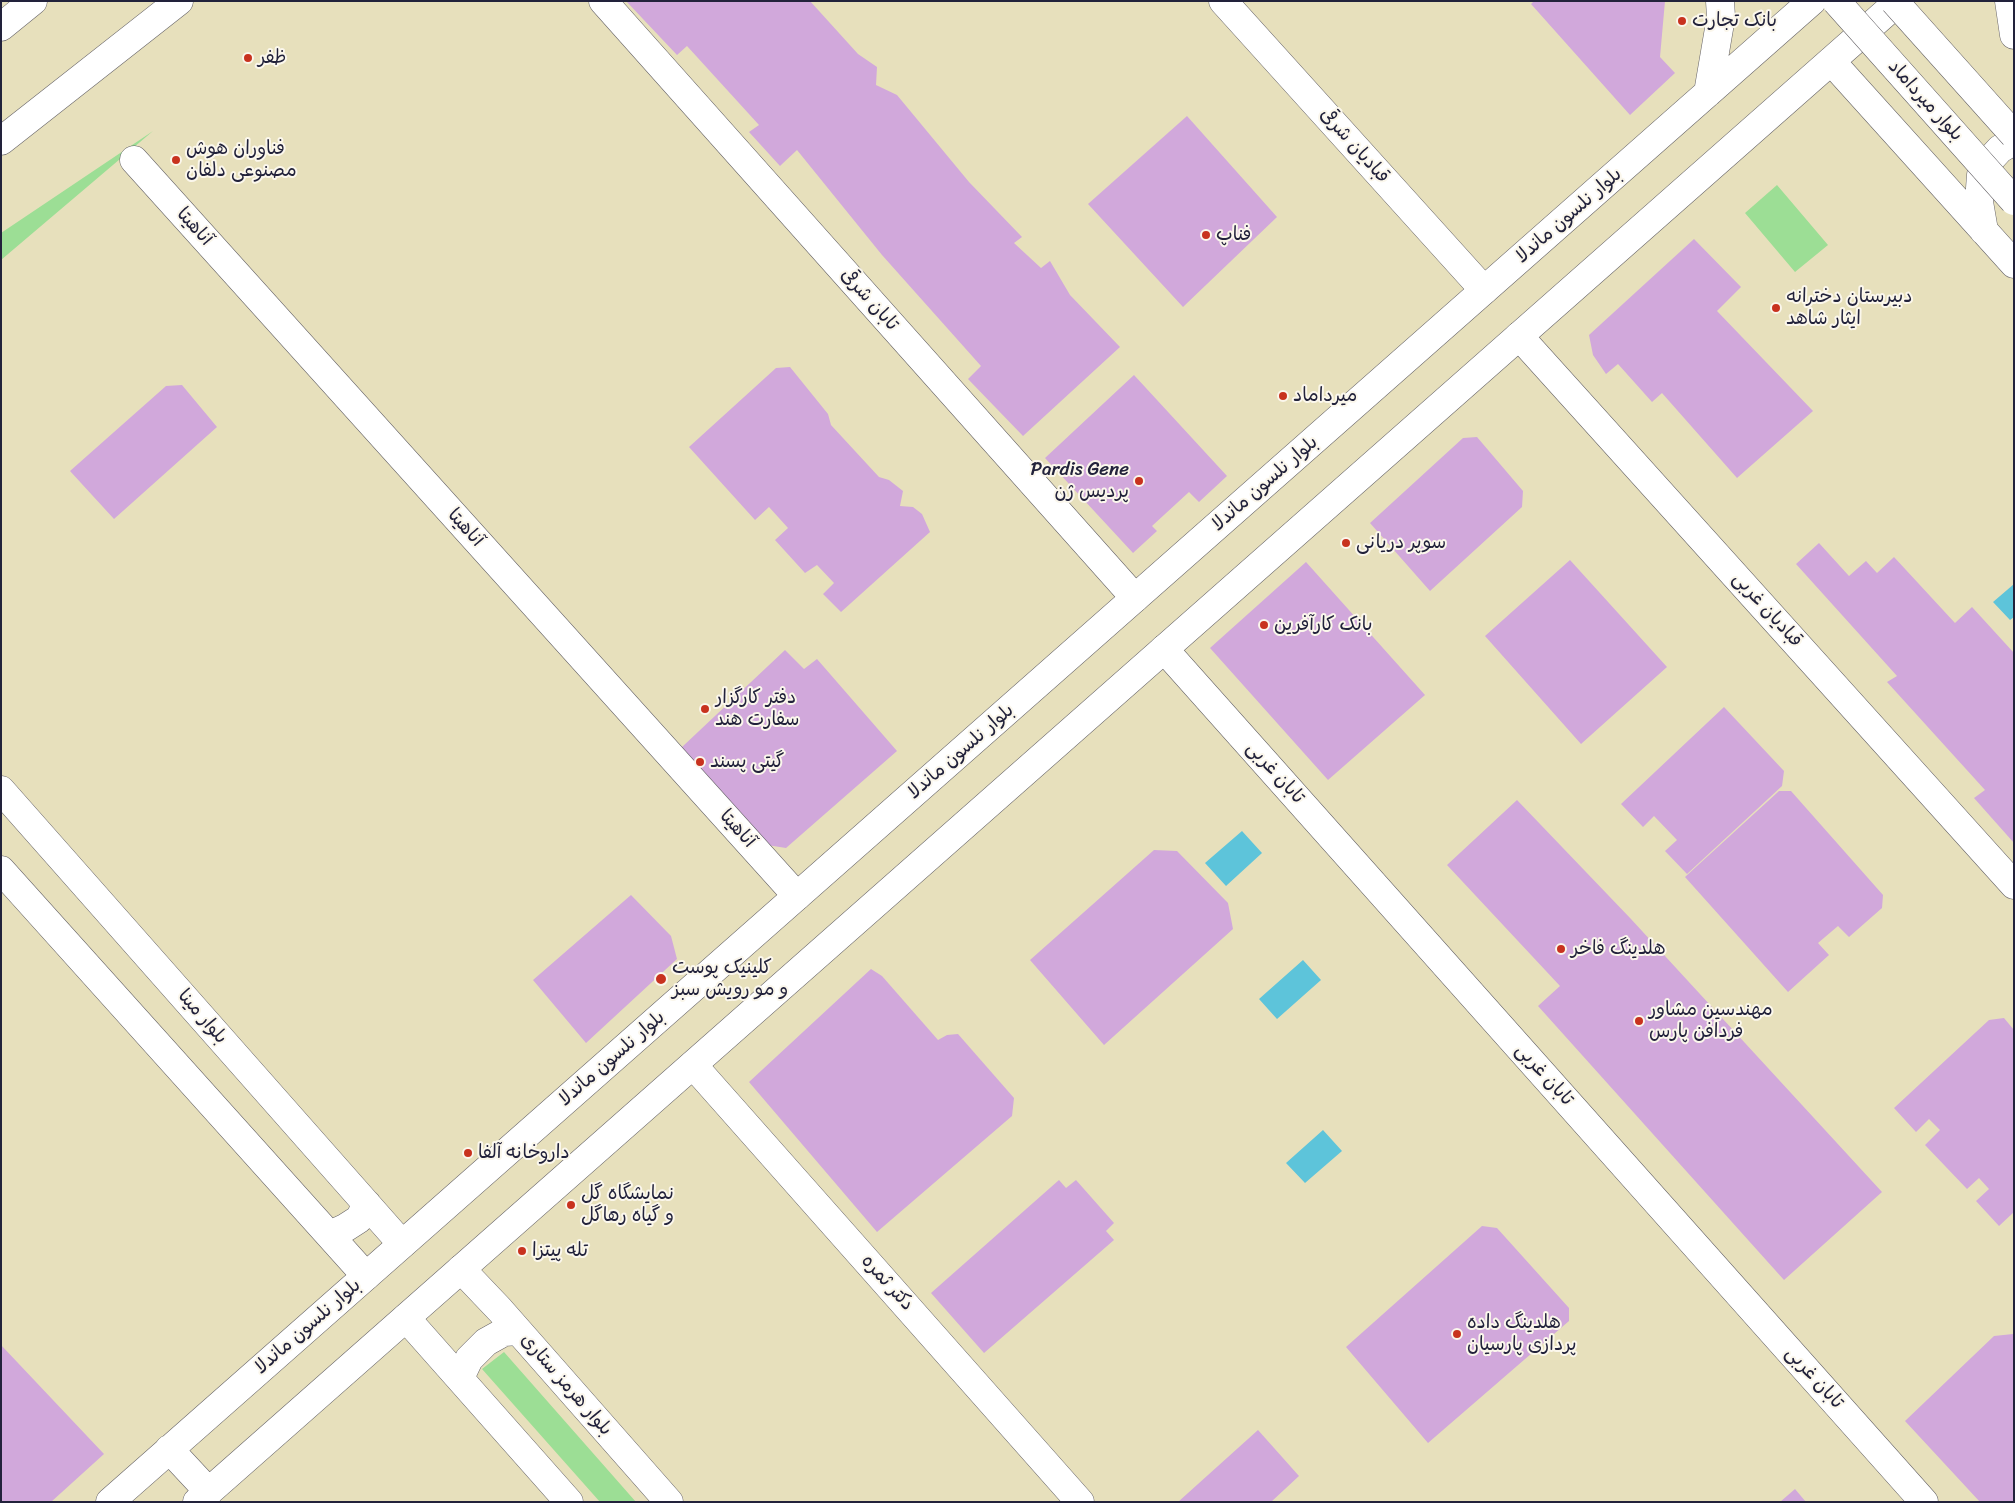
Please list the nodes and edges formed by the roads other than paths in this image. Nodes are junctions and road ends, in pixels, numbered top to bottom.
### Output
1 (33, 1) edge
2 (179, 1) edge
3 (603, 1) edge
4 (1223, 1) edge
5 (1720, 1) edge
6 (1812, 1) edge
7 (1836, 1) edge
8 (2009, 1) edge
9 (1890, 5) edge
10 (1, 27) edge
11 (2014, 35) edge
12 (1831, 61) junction
13 (1708, 93) junction
14 (2014, 135) edge
15 (1, 141) edge
16 (2014, 141) edge
17 (134, 160) dead end
18 (2014, 200) edge
19 (1984, 231) junction
20 (2014, 264) edge
21 (1484, 290) junction
22 (1519, 336) junction
23 (1135, 598) junction
24 (1164, 649) junction
25 (1, 790) edge
26 (1, 870) edge
27 (2014, 885) edge
28 (797, 896) junction
29 (693, 1065) junction
30 (367, 1204) junction
31 (330, 1235) junction
32 (402, 1244) junction
33 (461, 1269) junction
34 (366, 1276) junction
35 (406, 1318) junction
36 (518, 1331) junction
37 (460, 1378) junction
38 (169, 1449) junction
39 (203, 1497) edge
40 (110, 1502) edge
41 (569, 1502) edge
42 (669, 1502) edge
43 (1080, 1502) edge
44 (1924, 1502) edge

1 - 10 main road
2 - 15 main road
3 - 23 main road, تابان شرقی
4 - 21 main road, قبادیان شرقی
5 - 13 main road
6 - 13 main road, بلوار نلسون ماندلا
7 - 18 main road, بلوار میرداماد, bridge
8 - 11 main road
9 - 12 main road
9 - 14 main road, bridge
12 - 19 main road
12 - 22 main road
13 - 21 main road, بلوار نلسون ماندلا
16 - 19 main road
17 - 28 main road, آناهیتا
19 - 20 main road
21 - 23 main road, بلوار نلسون ماندلا
22 - 24 main road
22 - 27 main road, قبادیان غربی
23 - 28 main road, بلوار نلسون ماندلا
24 - 29 main road
24 - 44 main road, تابان غربی
25 - 30 main road, بلوار مینا
26 - 31 main road
28 - 32 main road, بلوار نلسون ماندلا
29 - 33 main road
29 - 43 main road, دکتر ثمره
30 - 31 main road
30 - 32 main road, بلوار مینا
31 - 34 main road
32 - 34 main road, بلوار نلسون ماندلا
33 - 35 main road
33 - 36 main road, بلوار هرمز ستاری
34 - 38 main road, بلوار نلسون ماندلا
35 - 37 main road
35 - 39 main road
36 - 37 main road
36 - 42 main road, بلوار هرمز ستاری
37 - 41 main road
38 - 39 main road
38 - 40 main road, بلوار نلسون ماندلا

